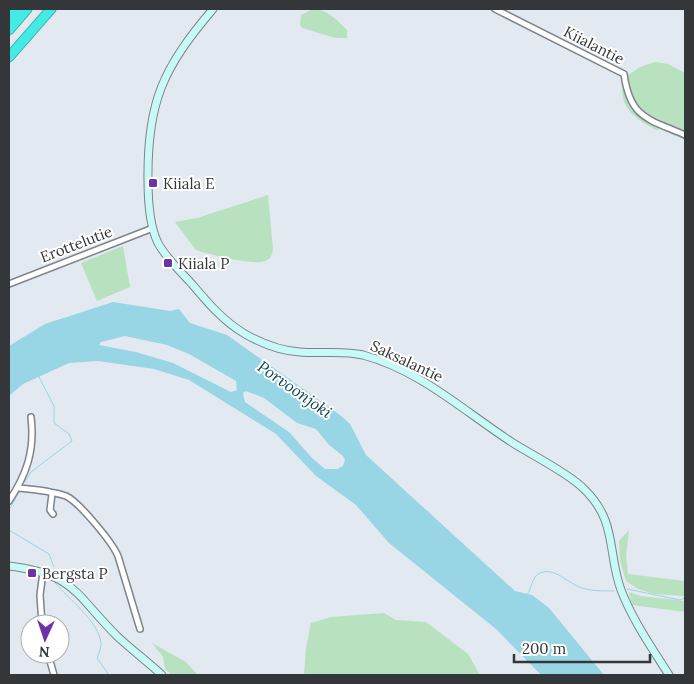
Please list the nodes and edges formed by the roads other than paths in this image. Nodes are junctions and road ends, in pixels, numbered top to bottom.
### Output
1 (18, 9) edge
2 (27, 9) edge
3 (51, 9) edge
4 (213, 9) edge
5 (495, 9) edge
6 (9, 17) edge
7 (9, 30) edge
8 (9, 57) edge
9 (685, 135) edge
10 (153, 228) junction
11 (9, 284) edge
12 (31, 417) dead end
13 (19, 488) junction
14 (52, 494) junction
15 (9, 501) edge
16 (53, 514) dead end
17 (9, 566) edge
18 (43, 572) junction
19 (41, 614) edge
20 (140, 629) dead end
21 (162, 675) edge
22 (668, 675) edge

1 - 6 highway
2 - 7 highway
3 - 8 highway
4 - 10 street, Saksalantie
5 - 9 street, Kiialantie
10 - 11 street, Erottelutie
10 - 22 street, Saksalantie
12 - 13 street
13 - 14 street
13 - 15 street
14 - 16 street
14 - 20 street
17 - 18 street
18 - 19 street
18 - 21 street

